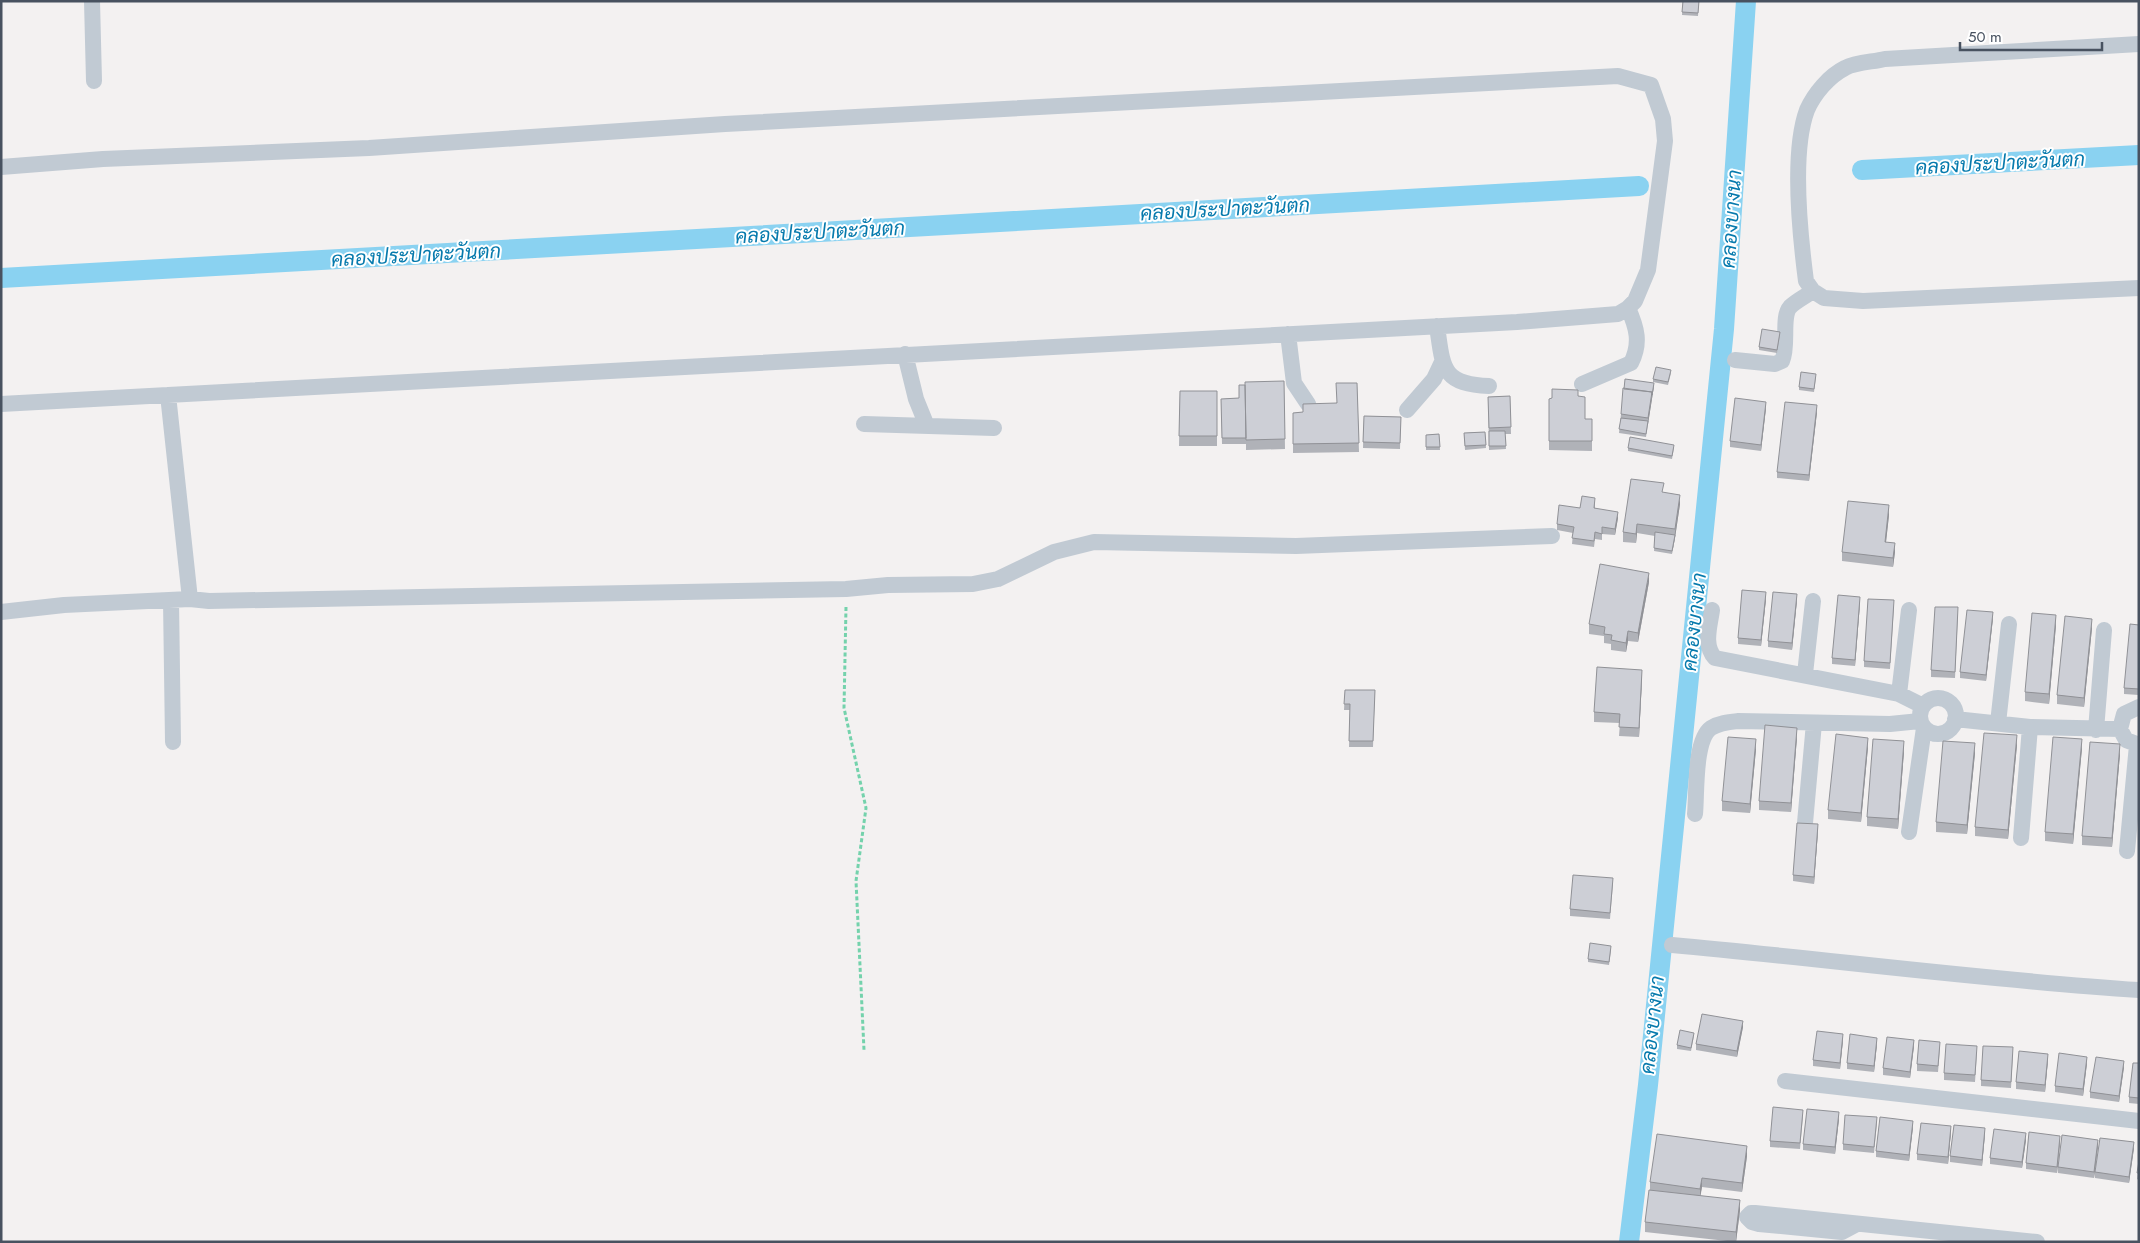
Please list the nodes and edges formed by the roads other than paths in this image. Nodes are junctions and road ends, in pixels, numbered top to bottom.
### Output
1 (92, 1) edge
2 (2139, 44) edge
3 (94, 81) dead end
4 (1, 167) edge
5 (2139, 288) edge
6 (1813, 291) junction
7 (1628, 308) junction
8 (1437, 326) junction
9 (1288, 334) junction
10 (905, 354) junction
11 (1734, 360) dead end
12 (1442, 362) junction
13 (1582, 384) dead end
14 (1489, 386) dead end
15 (168, 395) junction
16 (1, 404) edge
17 (1308, 404) edge
18 (1407, 410) dead end
19 (864, 424) dead end
20 (927, 426) junction
21 (994, 428) dead end
22 (1552, 536) dead end
23 (190, 599) junction
24 (171, 600) junction
25 (1813, 601) dead end
26 (1712, 610) dead end
27 (1909, 610) dead end
28 (1, 612) edge
29 (2009, 624) dead end
30 (2104, 630) dead end
31 (1805, 674) junction
32 (1899, 694) junction
33 (2139, 707) edge
34 (1922, 719) junction
35 (1955, 719) junction
36 (1814, 723) junction
37 (1998, 724) junction
38 (2030, 727) junction
39 (2120, 729) junction
40 (2096, 730) junction
41 (173, 742) dead end
42 (2138, 745) edge
43 (1695, 814) dead end
44 (1805, 823) edge
45 (1909, 832) dead end
46 (2021, 838) dead end
47 (2127, 851) dead end
48 (1672, 945) dead end
49 (2139, 990) edge
50 (1785, 1081) dead end
51 (2139, 1121) edge
52 (1858, 1224) junction
53 (2037, 1242) edge

1 - 3 street
2 - 6 street
4 - 7 street
5 - 6 street
6 - 11 street
7 - 8 street
7 - 13 street
8 - 9 street
8 - 12 street
9 - 10 street
9 - 17 street
10 - 15 street
10 - 20 street
12 - 14 street
12 - 18 street
15 - 16 street
15 - 23 street
19 - 20 street
20 - 21 street
22 - 23 street
23 - 24 street
24 - 28 street
24 - 41 street
25 - 31 street
26 - 31 street
27 - 32 street
29 - 37 street
30 - 40 street
31 - 32 street
32 - 34 street
33 - 39 street
34 - 35 street
34 - 35 street
34 - 36 street
34 - 45 street
35 - 37 street
36 - 43 street
36 - 44 street
37 - 38 street
38 - 40 street
38 - 46 street
39 - 40 street
39 - 42 street
42 - 47 street
48 - 49 street
50 - 51 street
52 - 52 street
52 - 53 street

